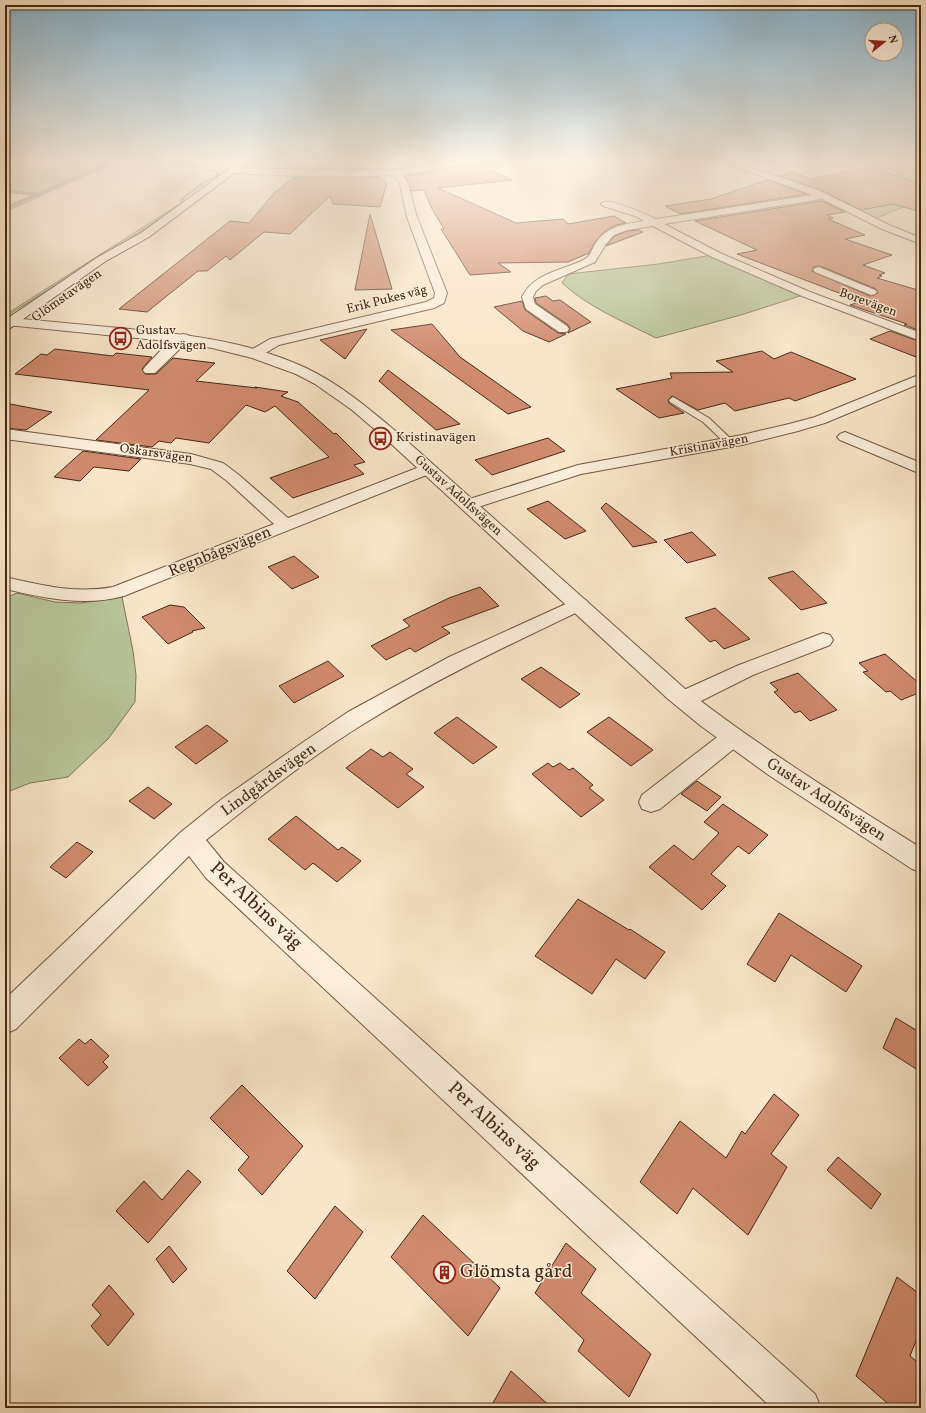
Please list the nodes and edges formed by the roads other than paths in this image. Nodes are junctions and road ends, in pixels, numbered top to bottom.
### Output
1 (155, 227) edge
2 (416, 227) edge
3 (629, 227) edge
4 (662, 227) edge
5 (884, 227) edge
6 (145, 234) junction
7 (921, 241) edge
8 (819, 270) dead end
9 (843, 281) junction
10 (871, 292) dead end
11 (806, 294) junction
12 (15, 324) edge
13 (563, 329) dead end
14 (921, 337) edge
15 (183, 338) junction
16 (6, 339) edge
17 (254, 354) junction
18 (150, 370) dead end
19 (917, 383) edge
20 (673, 400) dead end
21 (5, 434) edge
22 (845, 437) dead end
23 (729, 442) junction
24 (428, 469) junction
25 (921, 469) edge
26 (469, 505) junction
27 (285, 525) junction
28 (5, 583) edge
29 (579, 604) junction
30 (823, 640) dead end
31 (685, 699) junction
32 (733, 737) junction
33 (651, 802) dead end
34 (190, 839) junction
35 (921, 860) edge
36 (5, 1019) edge
37 (801, 1408) edge

1 - 6 street, Glömstavägen
2 - 17 street, Erik Pukes väg
3 - 13 street
4 - 11 street, Borevägen
5 - 7 street
6 - 12 street, Glömstavägen
6 - 12 street, Glömstavägen
8 - 9 street, Borevägen
9 - 10 street, Borevägen
9 - 11 street, Borevägen
11 - 14 street, Borevägen
12 - 15 street, Gustav Adolfsvägen
12 - 16 street, Glömstavägen
15 - 17 street, Gustav Adolfsvägen
15 - 18 street
17 - 24 street, Gustav Adolfsvägen
19 - 23 street, Kristinavägen
20 - 23 lane
21 - 27 street, Oskarsvägen
22 - 25 street
23 - 26 street, Kristinavägen
24 - 26 street, Gustav Adolfsvägen
24 - 27 street, Regnbågsvägen
26 - 29 street, Gustav Adolfsvägen
27 - 28 street, Regnbågsvägen
29 - 31 street, Gustav Adolfsvägen
29 - 34 street, Lindgårdsvägen
30 - 31 street
31 - 32 street, Gustav Adolfsvägen
32 - 33 street
32 - 35 street, Gustav Adolfsvägen
34 - 36 street, Lindgårdsvägen
34 - 37 street, Per Albins väg

